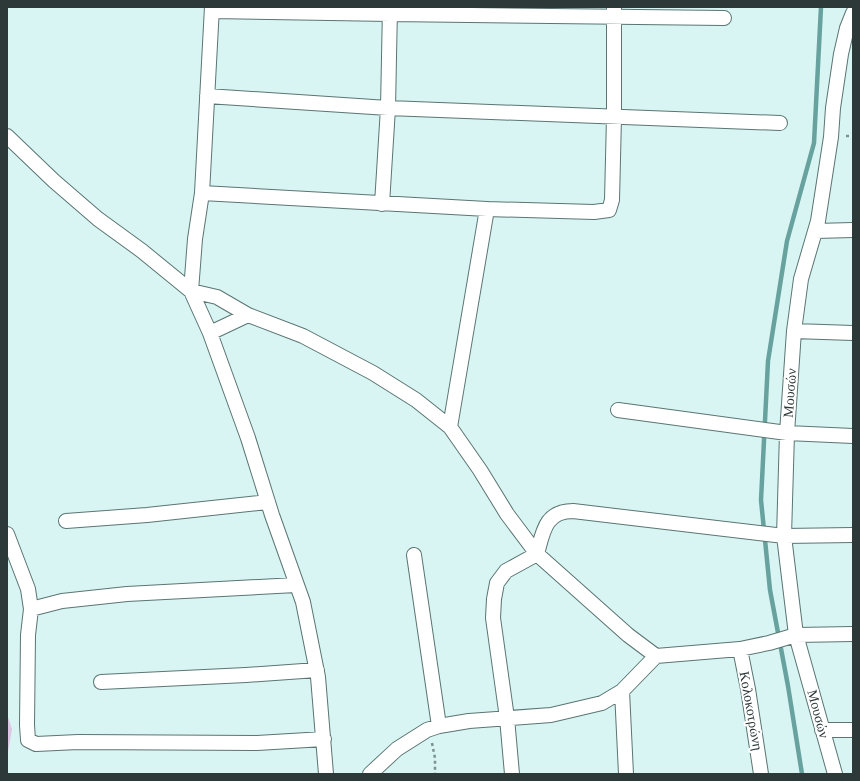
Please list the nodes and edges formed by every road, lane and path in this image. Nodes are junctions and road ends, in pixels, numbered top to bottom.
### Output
1 (212, 9) edge
2 (390, 11) edge
3 (613, 11) edge
4 (853, 13) edge
5 (724, 18) dead end
6 (207, 96) junction
7 (388, 108) junction
8 (614, 117) junction
9 (780, 123) dead end
10 (7, 136) edge
11 (202, 193) junction
12 (382, 204) junction
13 (487, 209) junction
14 (853, 230) edge
15 (815, 231) junction
16 (191, 291) junction
17 (248, 315) junction
18 (794, 331) junction
19 (210, 333) junction
20 (853, 333) edge
21 (618, 410) dead end
22 (450, 427) junction
23 (786, 434) junction
24 (853, 436) edge
25 (268, 502) junction
26 (66, 521) dead end
27 (7, 534) edge
28 (853, 535) edge
29 (784, 536) junction
30 (537, 554) junction
31 (414, 555) dead end
32 (296, 585) junction
33 (31, 609) junction
34 (853, 634) edge
35 (792, 636) junction
36 (740, 649) junction
37 (656, 656) junction
38 (317, 670) junction
39 (101, 682) dead end
40 (622, 691) junction
41 (507, 718) junction
42 (433, 728) junction
43 (822, 730) junction
44 (853, 730) edge
45 (324, 739) junction
46 (326, 774) edge
47 (370, 774) edge
48 (435, 774) edge
49 (512, 774) edge
50 (626, 774) edge
51 (761, 774) edge
52 (835, 774) edge

1 - 2 street
1 - 6 street
2 - 3 street
2 - 7 street
3 - 5 street
3 - 8 street
4 - 15 street, Μουσών
6 - 7 street
6 - 11 street
7 - 8 street
7 - 12 street
8 - 9 street
8 - 13 street
10 - 16 street
11 - 12 street
11 - 16 street
12 - 13 street
13 - 22 street
14 - 15 street
15 - 18 street, Μουσών
16 - 17 street
16 - 19 street
17 - 19 street
17 - 22 street
18 - 20 street
18 - 23 street, Μουσών
19 - 25 street
21 - 23 street
22 - 30 street
23 - 24 street
23 - 29 street, Μουσών
25 - 26 street
25 - 32 street
27 - 33 street
28 - 29 street
29 - 30 street
29 - 35 street, Μουσών
30 - 37 street
30 - 41 street
31 - 42 street
32 - 33 street
32 - 38 street
33 - 45 street
34 - 35 street
35 - 36 street
35 - 43 street, Μουσών
36 - 37 street
36 - 51 street, Κολοκοτρώνη
37 - 40 street
38 - 39 street
38 - 45 street
40 - 41 street
40 - 50 street
41 - 42 street
41 - 49 street
42 - 47 street
42 - 48 path
43 - 44 street
43 - 52 street, Μουσών
45 - 46 street

